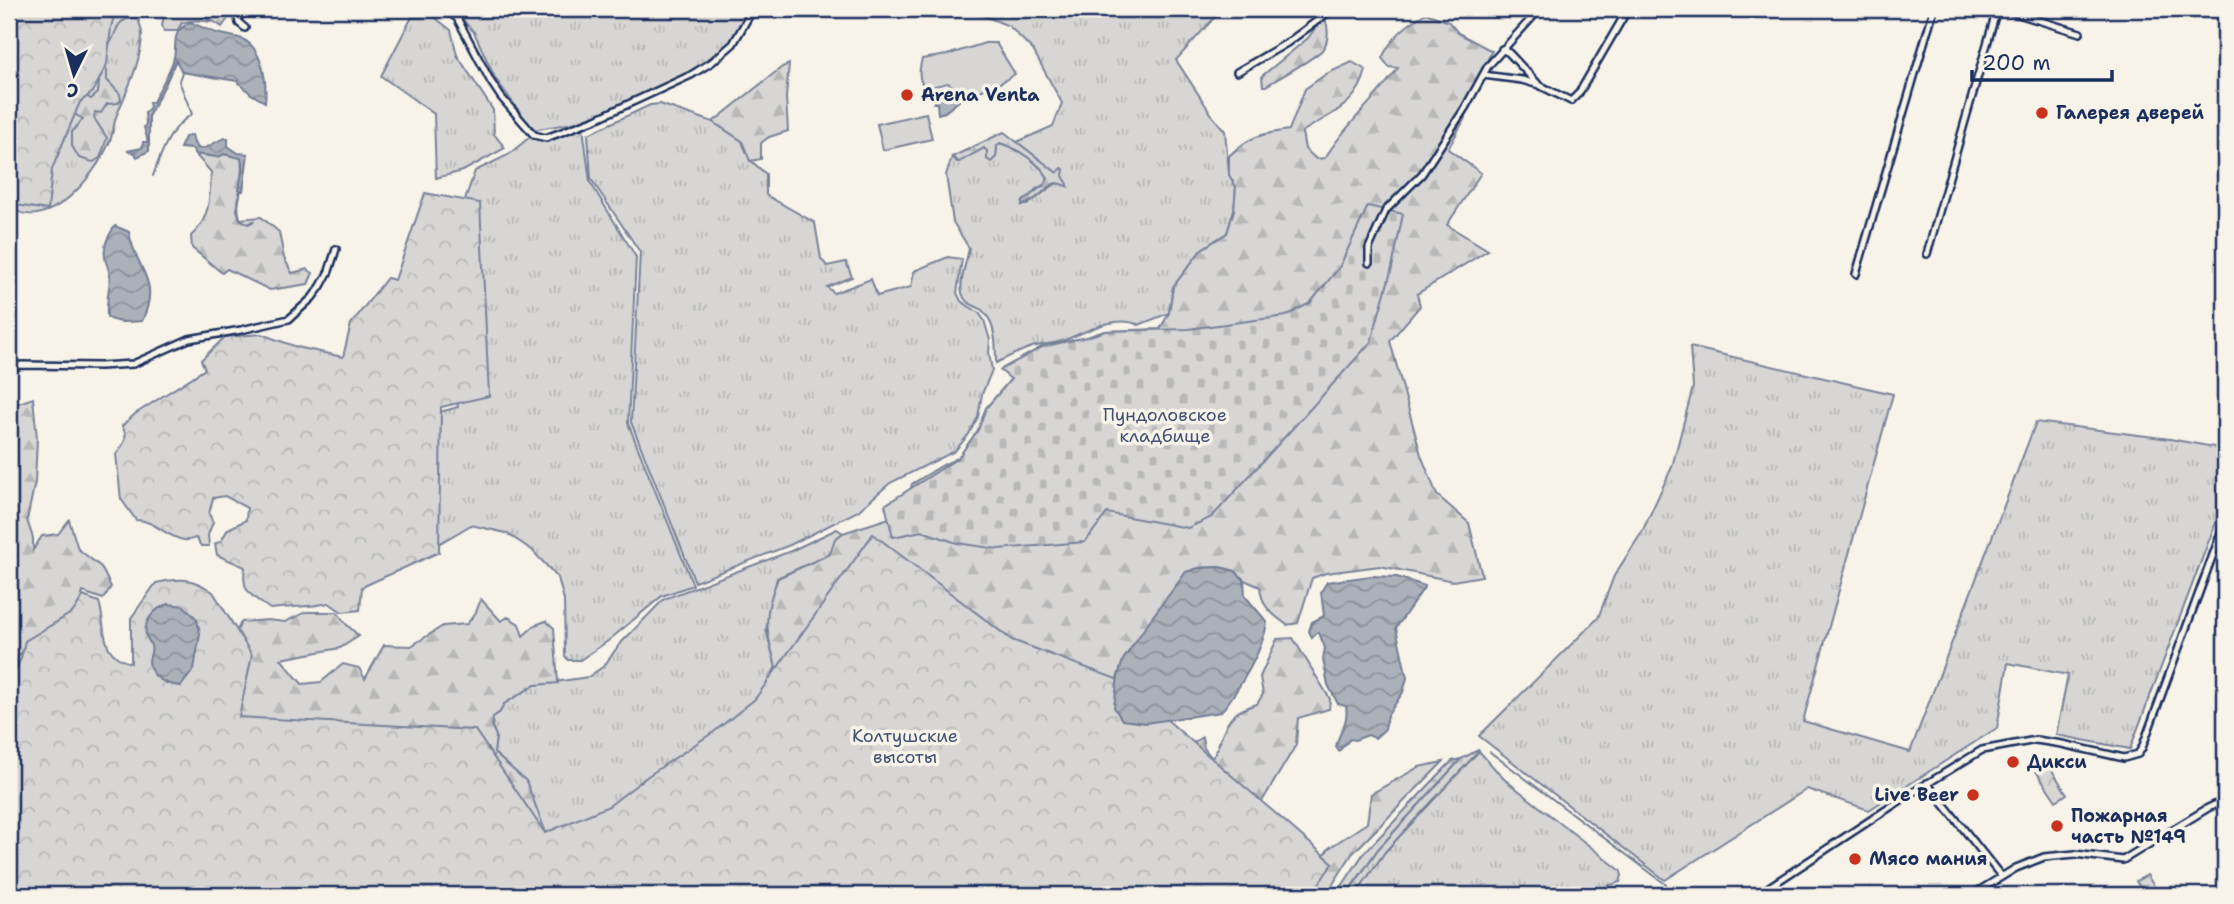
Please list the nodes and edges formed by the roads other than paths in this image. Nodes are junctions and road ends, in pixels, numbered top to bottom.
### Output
1 (247, 9) edge
2 (444, 9) edge
3 (753, 9) edge
4 (1332, 9) edge
5 (1540, 9) edge
6 (1628, 9) edge
7 (1934, 9) edge
8 (1997, 9) edge
9 (2002, 9) edge
10 (245, 28) dead end
11 (2080, 33) dead end
12 (1502, 49) junction
13 (1237, 72) dead end
14 (1483, 75) junction
15 (1539, 85) junction
16 (336, 249) dead end
17 (1927, 254) dead end
18 (1369, 263) dead end
19 (1856, 274) dead end
20 (9, 369) edge
21 (2225, 522) edge
22 (1927, 783) junction
23 (2225, 800) edge
24 (2001, 876) junction
25 (1757, 895) edge
26 (1972, 895) edge

1 - 10 street
2 - 3 street
4 - 13 street
5 - 12 street
6 - 15 street
7 - 19 street
8 - 17 street
9 - 11 street
12 - 14 street
12 - 15 street
14 - 15 street
14 - 18 street
16 - 20 street
21 - 22 street
22 - 24 street
22 - 25 street
23 - 24 street
24 - 26 street

